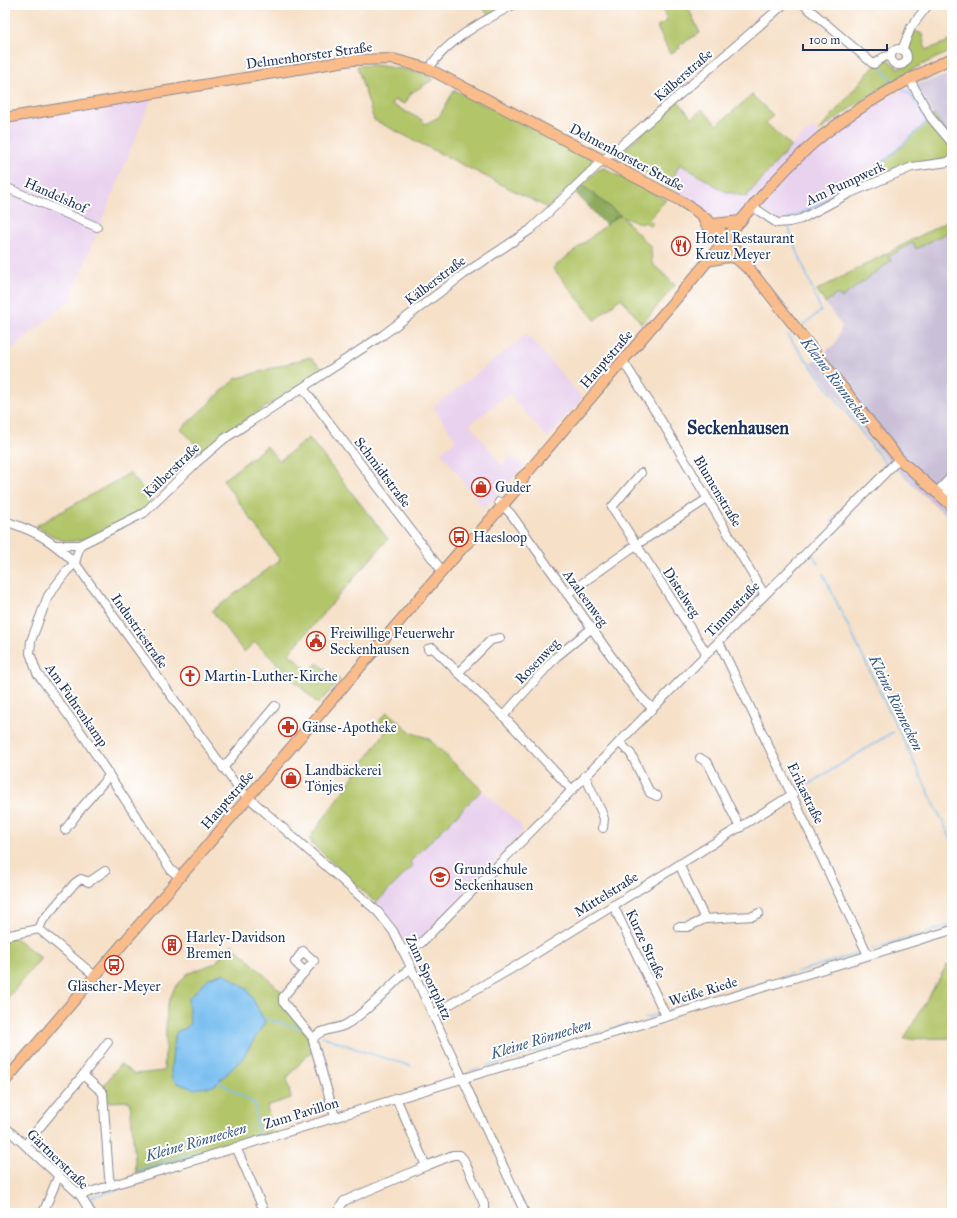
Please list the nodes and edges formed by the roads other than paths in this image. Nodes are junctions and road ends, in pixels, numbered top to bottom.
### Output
1 (513, 5) edge
2 (783, 5) edge
3 (804, 5) edge
4 (928, 5) edge
5 (902, 50) junction
6 (891, 55) junction
7 (952, 58) edge
8 (429, 69) junction
9 (909, 78) junction
10 (5, 118) edge
11 (952, 143) edge
12 (603, 160) junction
13 (952, 160) edge
14 (5, 187) edge
15 (753, 208) junction
16 (702, 216) junction
17 (741, 221) junction
18 (713, 224) junction
19 (96, 227) dead end
20 (728, 237) junction
21 (721, 245) junction
22 (735, 258) junction
23 (707, 261) junction
24 (752, 272) junction
25 (622, 361) junction
26 (303, 388) junction
27 (899, 460) junction
28 (641, 473) dead end
29 (952, 476) edge
30 (952, 485) edge
31 (939, 496) junction
32 (707, 499) junction
33 (501, 504) junction
34 (952, 506) edge
35 (5, 521) edge
36 (57, 545) junction
37 (80, 545) junction
38 (636, 545) junction
39 (75, 563) junction
40 (442, 572) junction
41 (567, 594) junction
42 (764, 594) junction
43 (592, 628) junction
44 (500, 638) dead end
45 (718, 642) junction
46 (428, 648) dead end
47 (706, 654) junction
48 (458, 673) junction
49 (275, 706) dead end
50 (652, 708) junction
51 (503, 716) junction
52 (618, 742) junction
53 (700, 758) dead end
54 (223, 768) junction
55 (109, 776) junction
56 (584, 776) junction
57 (572, 790) junction
58 (793, 794) junction
59 (657, 796) dead end
60 (248, 798) junction
61 (603, 828) dead end
62 (740, 828) junction
63 (64, 830) dead end
64 (679, 864) junction
65 (105, 871) dead end
66 (180, 878) junction
67 (613, 906) junction
68 (759, 913) dead end
69 (705, 919) junction
70 (678, 927) dead end
71 (39, 929) junction
72 (952, 930) edge
73 (5, 936) edge
74 (403, 951) junction
75 (868, 955) junction
76 (412, 970) junction
77 (305, 972) dead end
78 (95, 976) junction
79 (433, 1014) junction
80 (666, 1016) junction
81 (313, 1038) junction
82 (108, 1042) dead end
83 (83, 1076) junction
84 (462, 1078) junction
85 (5, 1081) edge
86 (396, 1098) junction
87 (335, 1117) junction
88 (5, 1126) edge
89 (25, 1145) junction
90 (236, 1147) junction
91 (426, 1166) junction
92 (58, 1177) junction
93 (111, 1185) junction
94 (80, 1195) junction
95 (43, 1213) edge
96 (91, 1213) edge
97 (265, 1213) edge
98 (340, 1213) edge
99 (481, 1213) edge
100 (525, 1213) edge

1 - 8 street
2 - 12 street, Kälberstraße
3 - 6 street
4 - 5 street
5 - 6 street
5 - 6 street
7 - 9 main road, Hauptstraße
8 - 10 main road, Delmenhorster Straße
8 - 12 main road, Delmenhorster Straße
9 - 11 street
9 - 15 main road, Hauptstraße
12 - 16 main road, Delmenhorster Straße
12 - 26 street, Kälberstraße
13 - 15 street, Am Pumpwerk
14 - 19 street, Handelshof
15 - 17 main road, Hauptstraße
16 - 18 main road, Delmenhorster Straße
16 - 21 main road, Delmenhorster Straße
17 - 18 main road
17 - 20 main road, Hauptstraße
18 - 20 main road, Delmenhorster Straße
20 - 21 main road, Hauptstraße
20 - 24 main road, Delmenhorster Straße
21 - 22 main road, Delmenhorster Straße
21 - 23 main road, Hauptstraße
22 - 23 main road
22 - 24 main road, Delmenhorster Straße
23 - 25 main road, Hauptstraße
24 - 27 main road, Delmenhorster Straße
25 - 32 street, Blumenstraße
25 - 33 main road, Hauptstraße
26 - 37 street, Kälberstraße
26 - 40 street, Schmidtstraße
27 - 31 main road, Delmenhorster Straße
27 - 42 street, Timmstraße
28 - 38 street, Distelweg
29 - 31 street
30 - 31 street
31 - 34 main road, Delmenhorster Straße
32 - 38 street
32 - 42 street, Blumenstraße
33 - 40 main road, Hauptstraße
33 - 41 street, Azaleenweg
35 - 36 street, Industriestraße
36 - 37 street, Kälberstraße
36 - 39 street, Industriestraße
37 - 39 street
38 - 41 street
38 - 47 street, Distelweg
39 - 54 street, Industriestraße
39 - 55 street, Am Fuhrenkamp
40 - 60 main road, Hauptstraße
41 - 43 street, Azaleenweg
42 - 45 street, Timmstraße
43 - 50 street, Azaleenweg
43 - 51 street, Rosenweg
44 - 48 street
45 - 47 street, Timmstraße
45 - 58 street, Erikastraße
46 - 48 street
47 - 50 street, Timmstraße
48 - 51 street
49 - 54 street
50 - 52 street, Timmstraße
51 - 57 street
52 - 56 street, Timmstraße
52 - 59 street
53 - 62 street
54 - 60 street, Industriestraße
55 - 63 street
55 - 66 street, Am Fuhrenkamp
56 - 57 street, Timmstraße
56 - 61 street
57 - 74 street, Timmstraße
58 - 62 street, Mittelstraße
58 - 75 street, Erikastraße
60 - 66 main road, Hauptstraße
60 - 74 street, Zum Sportplatz
62 - 64 street, Mittelstraße
64 - 67 street, Mittelstraße
64 - 69 street
65 - 71 street
66 - 78 main road, Hauptstraße
67 - 79 street, Mittelstraße
67 - 80 street, Kurze Straße
68 - 69 street
69 - 70 street
71 - 73 street
71 - 78 street
72 - 75 street, Weiße Riede
74 - 76 street, Zum Sportplatz
75 - 80 street, Weiße Riede
76 - 79 street, Zum Sportplatz
76 - 81 street
77 - 81 street
78 - 85 main road, Hauptstraße
79 - 84 street, Zum Sportplatz
80 - 84 street, Weiße Riede
81 - 87 street
82 - 83 street
83 - 89 street
83 - 93 street
84 - 86 street, Zum Pavillon
84 - 100 street, Zum Sportplatz
86 - 87 street, Zum Pavillon
86 - 91 street
87 - 90 street, Zum Pavillon
88 - 89 street, Gärtnerstraße
89 - 92 street, Gärtnerstraße
90 - 93 street, Zum Pavillon
90 - 97 street
91 - 98 street
91 - 99 street
92 - 94 street, Gärtnerstraße
92 - 95 street
93 - 94 street, Zum Pavillon
94 - 96 street, Gärtnerstraße

